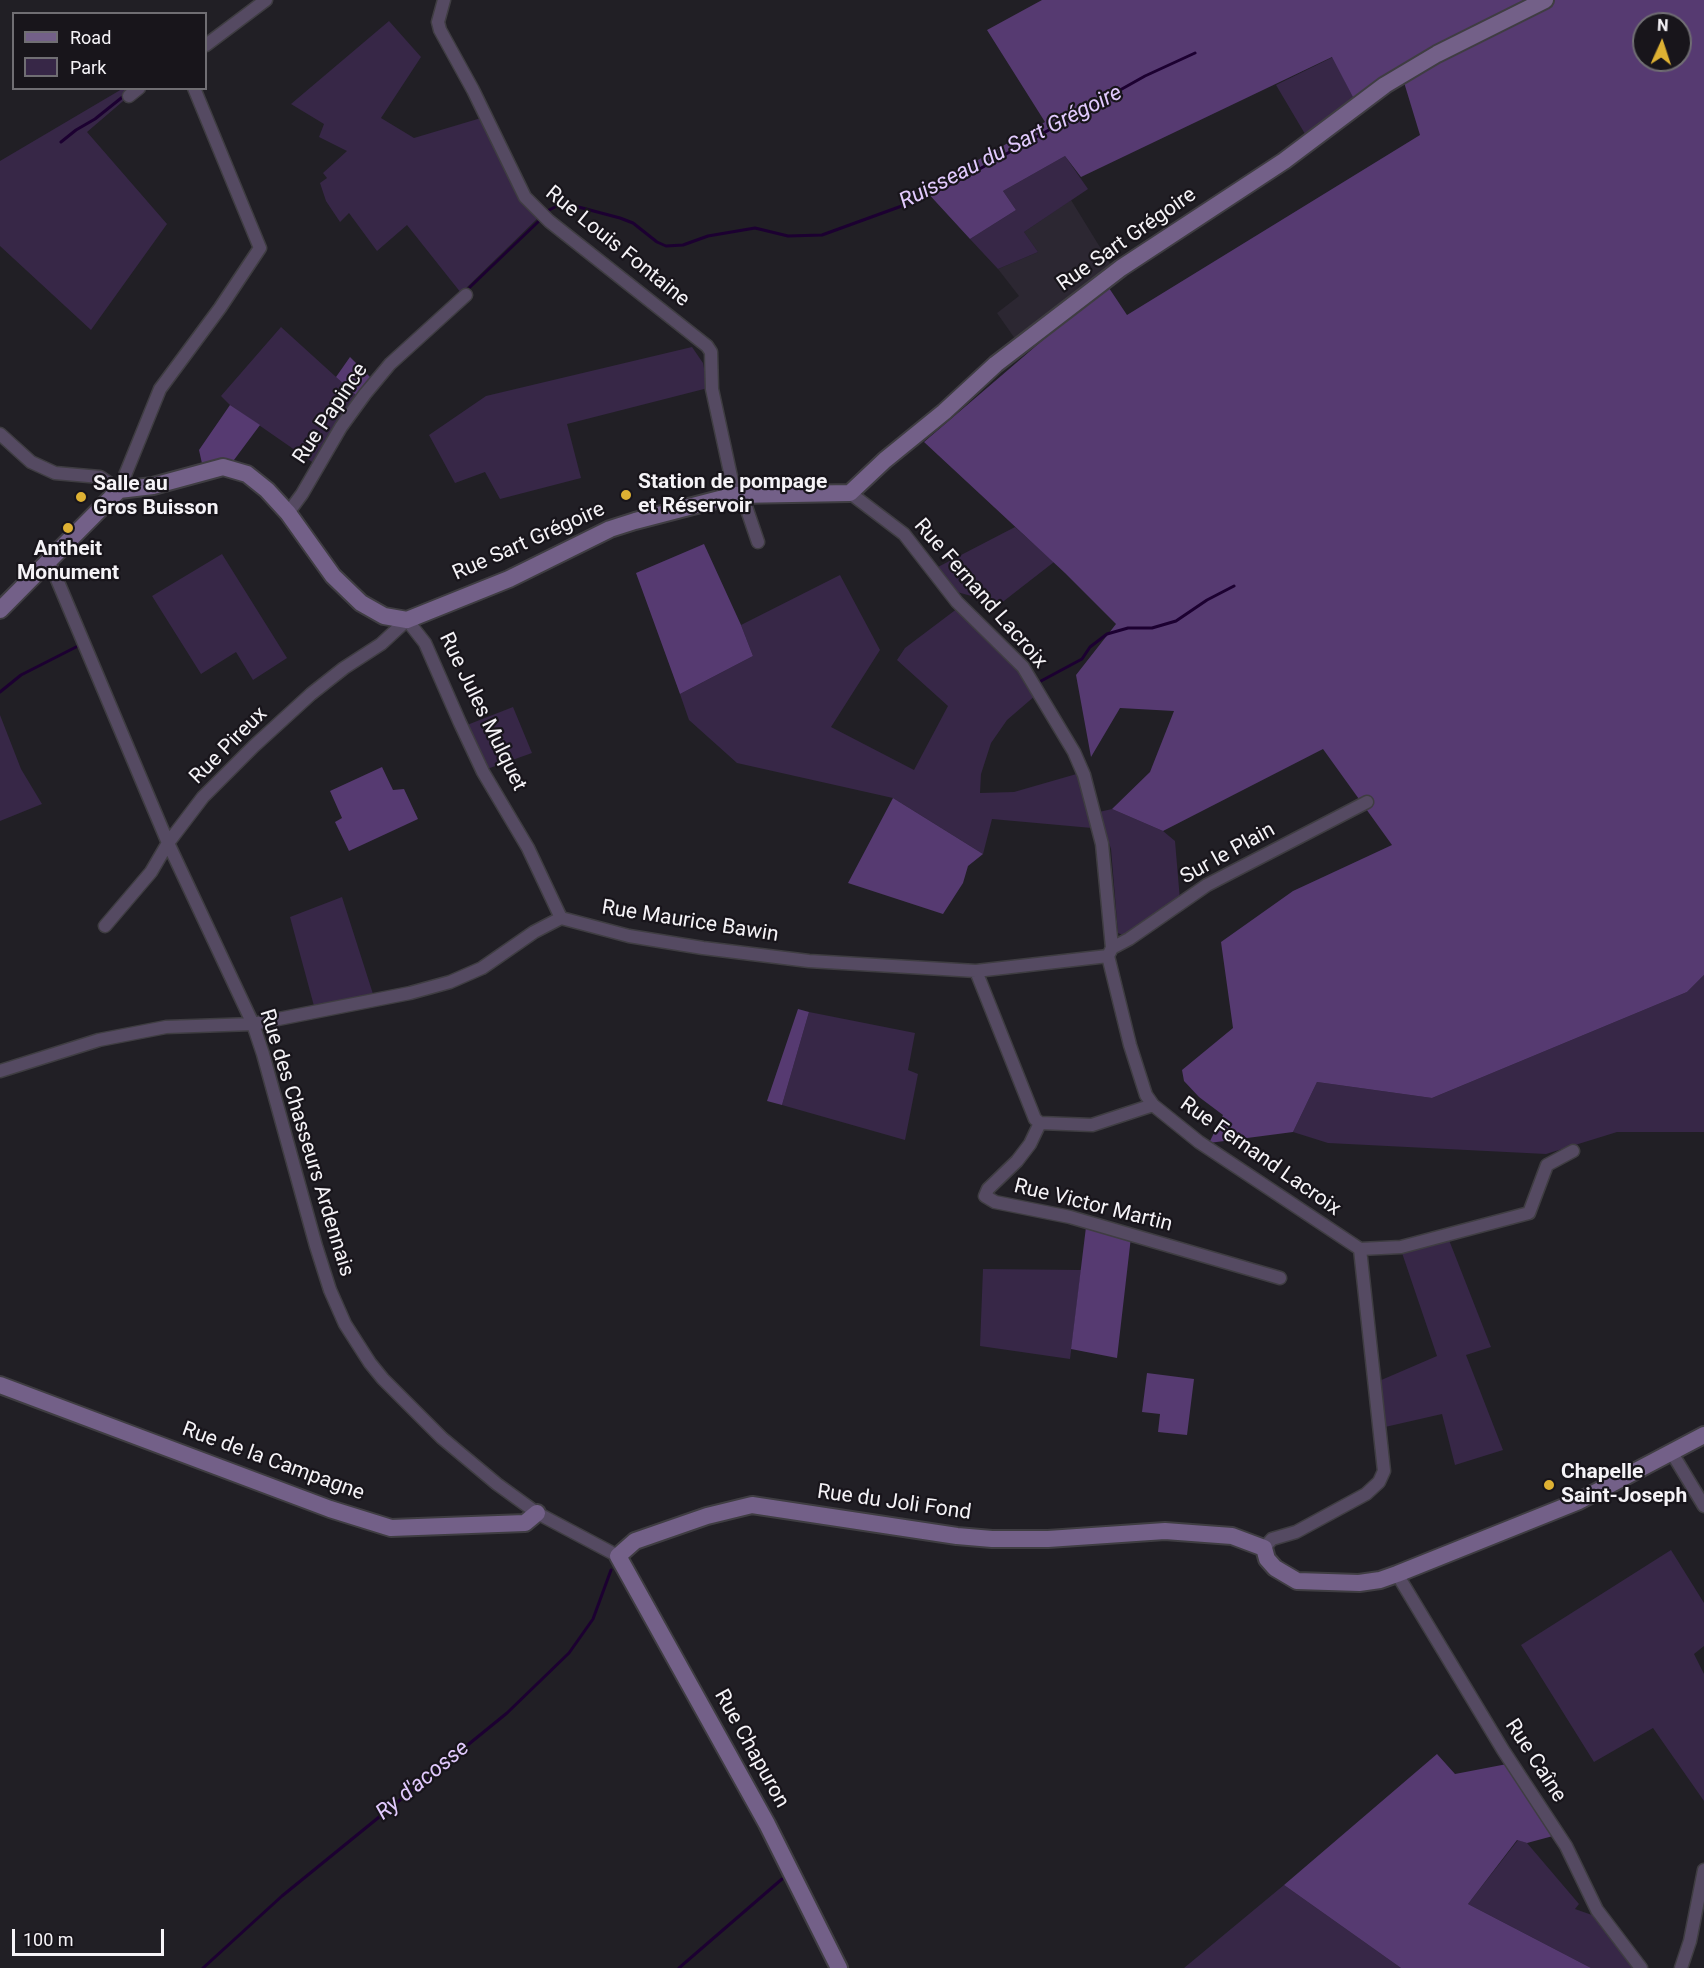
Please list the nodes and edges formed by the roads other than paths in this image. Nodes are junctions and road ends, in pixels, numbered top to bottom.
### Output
1 (266, 0) edge
2 (444, 0) edge
3 (1545, 0) edge
4 (207, 44) edge
5 (195, 90) edge
6 (466, 295) dead end
7 (0, 434) edge
8 (119, 490) junction
9 (850, 493) junction
10 (738, 495) junction
11 (288, 513) junction
12 (758, 542) dead end
13 (47, 561) junction
14 (0, 610) edge
15 (407, 620) junction
16 (1367, 802) dead end
17 (168, 843) junction
18 (561, 918) junction
19 (105, 926) dead end
20 (1110, 952) junction
21 (976, 971) junction
22 (253, 1024) junction
23 (0, 1071) edge
24 (1153, 1105) junction
25 (1040, 1123) junction
26 (1573, 1151) dead end
27 (1360, 1249) junction
28 (1280, 1278) dead end
29 (0, 1385) edge
30 (1704, 1435) edge
31 (1672, 1453) junction
32 (1704, 1506) edge
33 (537, 1513) junction
34 (1264, 1548) junction
35 (618, 1556) junction
36 (1396, 1574) junction
37 (1704, 1870) edge
38 (839, 1968) edge
39 (1641, 1968) edge
40 (1681, 1968) edge

1 - 4 street
2 - 10 street, Rue Louis Fontaine
3 - 9 street, Rue Sart Grégoire
5 - 8 street
6 - 11 street, Rue Papince
7 - 8 street
8 - 11 street
8 - 13 street
9 - 10 street, Rue Sart Grégoire
9 - 20 street, Rue Fernand Lacroix
10 - 12 street
10 - 15 street, Rue Sart Grégoire
11 - 15 street
13 - 14 street
13 - 17 street, Rue des Chasseurs Ardennais
15 - 17 street, Rue Pireux
15 - 18 street, Rue Jules Mulquet
16 - 20 street, Sur le Plain
17 - 19 street, Rue Pireux
17 - 22 street, Rue des Chasseurs Ardennais
18 - 21 street, Rue Maurice Bawin
18 - 22 street
20 - 21 street, Rue Maurice Bawin
20 - 24 street, Rue Fernand Lacroix
21 - 25 street
22 - 23 street
22 - 33 street, Rue des Chasseurs Ardennais
24 - 25 street
24 - 27 street, Rue Fernand Lacroix
25 - 28 street, Rue Victor Martin
26 - 27 street
27 - 34 street
29 - 33 street, Rue de la Campagne
30 - 31 street
31 - 32 street
31 - 36 street
33 - 35 street
34 - 35 street, Rue du Joli Fond
34 - 36 street
35 - 38 street, Rue Chapuron
36 - 39 street, Rue Caîne
37 - 40 street

